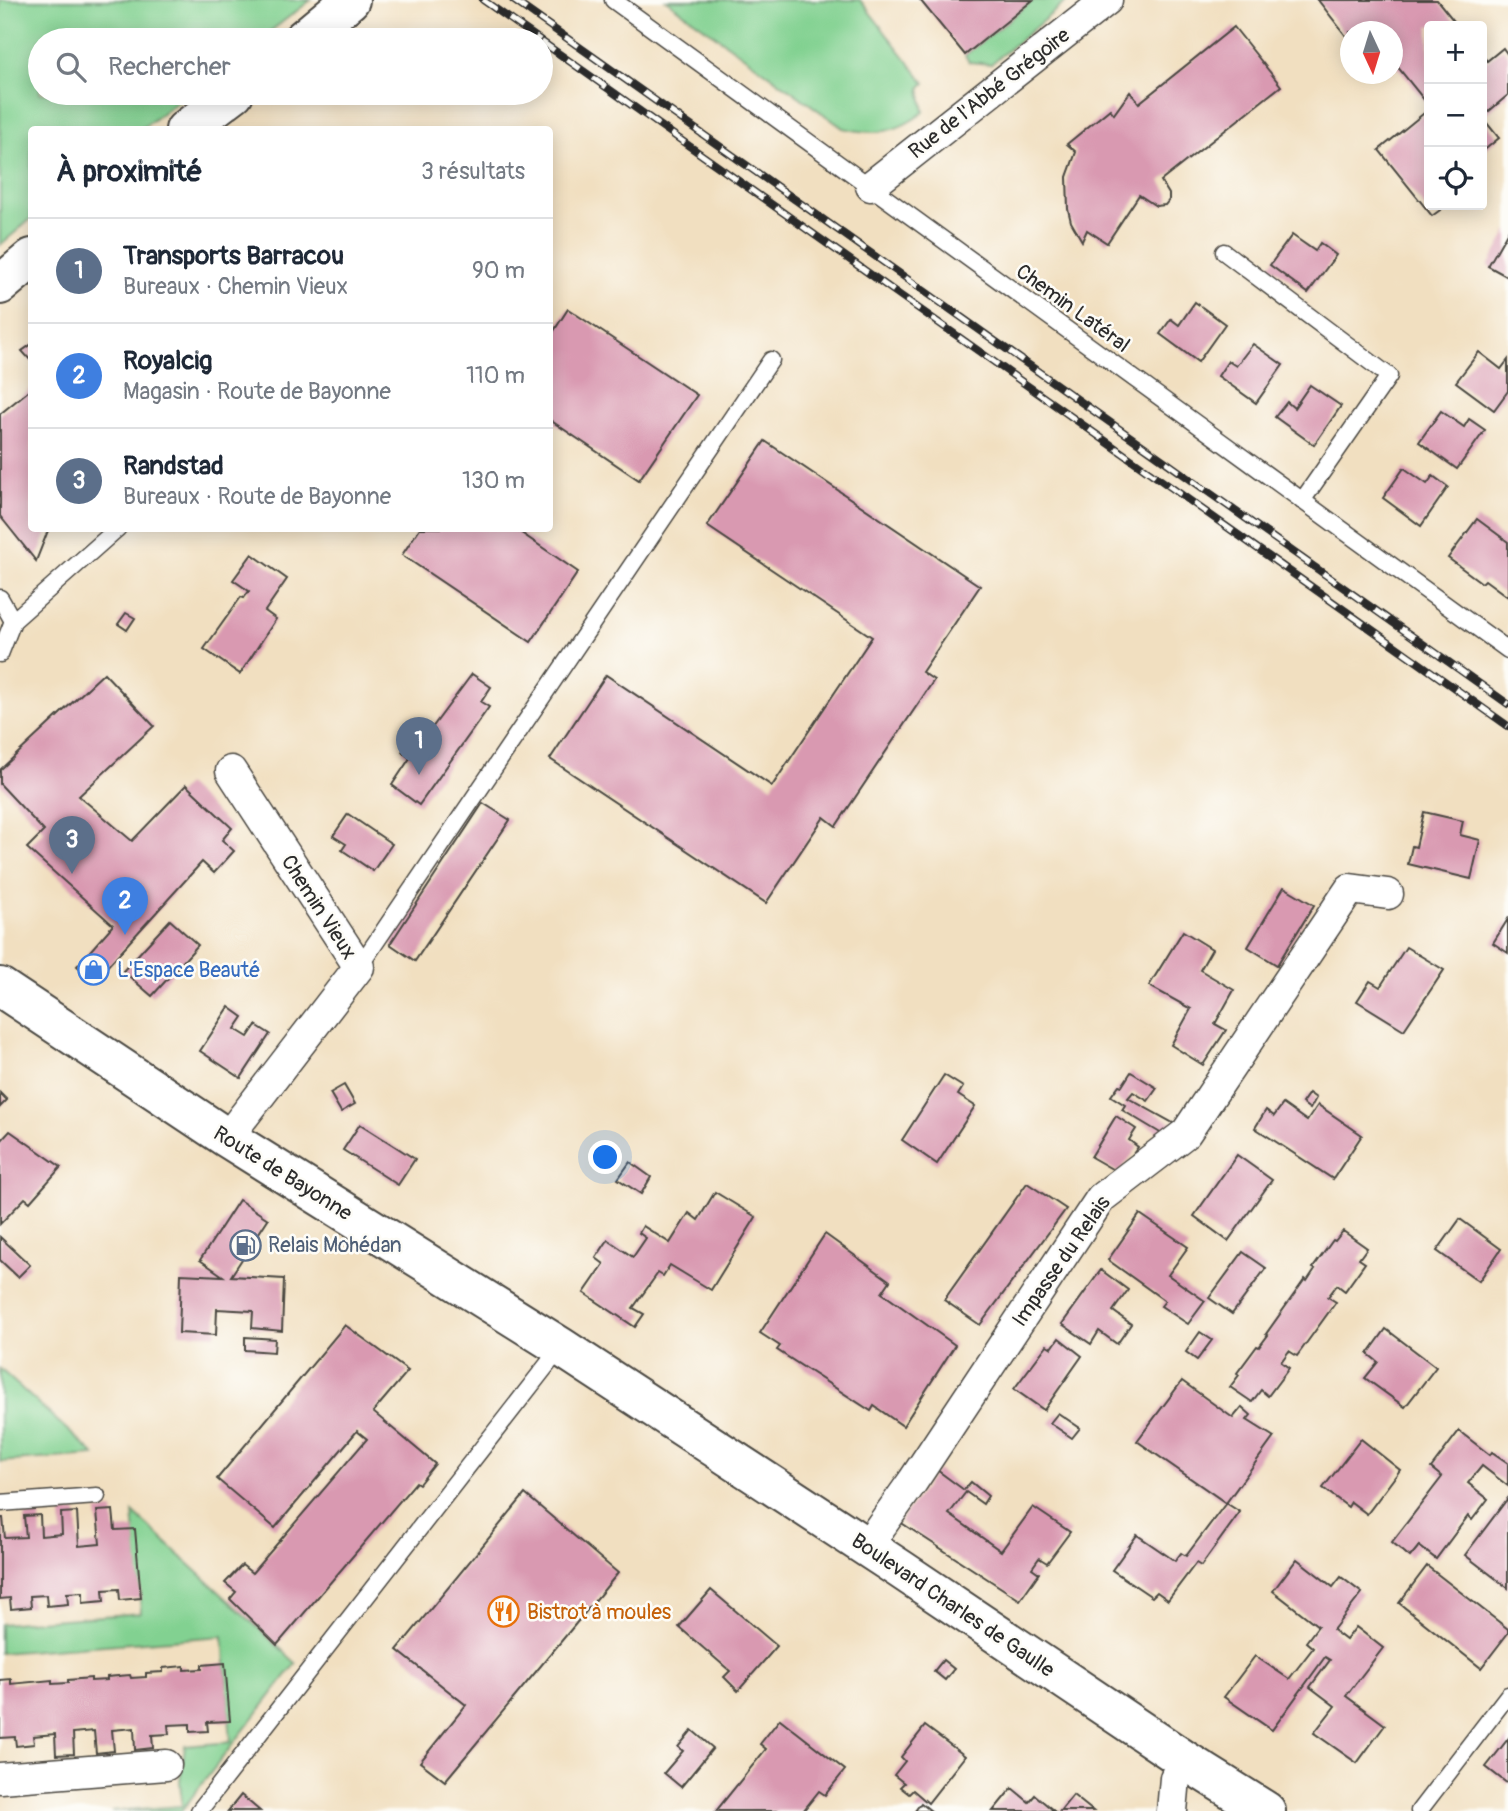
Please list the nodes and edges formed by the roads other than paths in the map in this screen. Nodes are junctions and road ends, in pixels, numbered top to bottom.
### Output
1 (350, 0) edge
2 (613, 0) edge
3 (1107, 0) edge
4 (316, 28) edge
5 (218, 105) edge
6 (190, 126) edge
7 (871, 186) junction
8 (1224, 252) dead end
9 (28, 261) edge
10 (0, 285) edge
11 (771, 359) dead end
12 (1303, 501) junction
13 (113, 532) edge
14 (0, 598) edge
15 (13, 621) junction
16 (1508, 650) edge
17 (0, 654) edge
18 (231, 771) dead end
19 (1388, 894) dead end
20 (359, 967) junction
21 (0, 987) edge
22 (228, 1138) junction
23 (561, 1347) junction
24 (640, 1399) joint
25 (97, 1496) dead end
26 (0, 1503) edge
27 (866, 1547) junction
28 (1508, 1695) edge
29 (1183, 1759) junction
30 (166, 1765) dead end
31 (0, 1779) edge
32 (199, 1811) edge
33 (1172, 1811) edge
34 (1266, 1811) edge
35 (1419, 1811) edge

1 - 4 main road
2 - 7 lane, Chemin Latéral
3 - 7 street, Rue de l'Abbé Grégoire
5 - 6 main road
7 - 12 lane, Chemin Latéral
8 - 12 lane
9 - 10 main road
11 - 20 lane
12 - 16 lane, Chemin Latéral
13 - 15 lane
14 - 15 lane
15 - 17 lane
18 - 20 street, Chemin Vieux
19 - 27 street, Impasse du Relais
20 - 22 street, Chemin Vieux
21 - 22 main road, Route de Bayonne
22 - 23 main road, Route de Bayonne
23 - 24 main road, Route de Bayonne
23 - 32 lane
24 - 27 main road, Boulevard Charles de Gaulle
25 - 26 lane
27 - 29 main road, Boulevard Charles de Gaulle
28 - 35 lane
29 - 33 street
29 - 34 main road, Boulevard Charles de Gaulle
30 - 31 street

